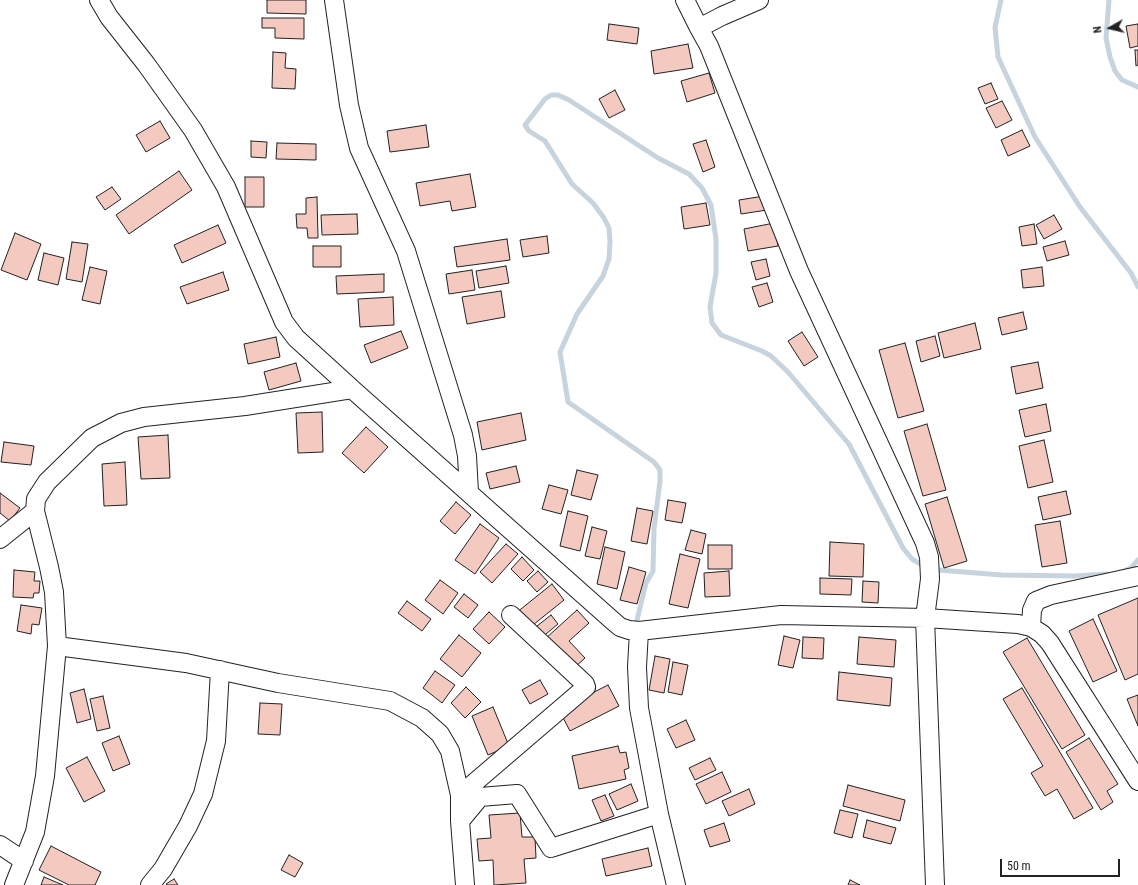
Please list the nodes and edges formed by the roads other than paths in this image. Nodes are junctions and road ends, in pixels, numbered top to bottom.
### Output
1 (98, 0) edge
2 (334, 0) edge
3 (685, 0) edge
4 (759, 0) edge
5 (699, 28) junction
6 (352, 389) junction
7 (469, 492) junction
8 (35, 511) junction
9 (0, 539) edge
10 (1138, 576) edge
11 (511, 616) dead end
12 (925, 618) junction
13 (1031, 627) junction
14 (640, 631) junction
15 (58, 646) junction
16 (220, 670) junction
17 (1136, 777) edge
18 (460, 795) junction
19 (659, 814) junction
20 (460, 821) junction
21 (0, 845) edge
22 (24, 861) junction
23 (14, 885) edge
24 (150, 885) edge
25 (465, 885) edge
26 (676, 885) edge
27 (935, 885) edge

1 - 6 street
2 - 7 street
3 - 5 street
4 - 5 street
5 - 12 street
6 - 7 street
6 - 8 street
7 - 14 street
8 - 9 street
8 - 15 street
10 - 13 street
11 - 18 street
12 - 13 street
12 - 14 street
12 - 27 street
13 - 17 street
14 - 19 street
15 - 16 street
15 - 22 street
16 - 18 street
16 - 24 street
18 - 20 street
19 - 20 street
19 - 26 street
20 - 25 street
21 - 22 street
22 - 23 street

